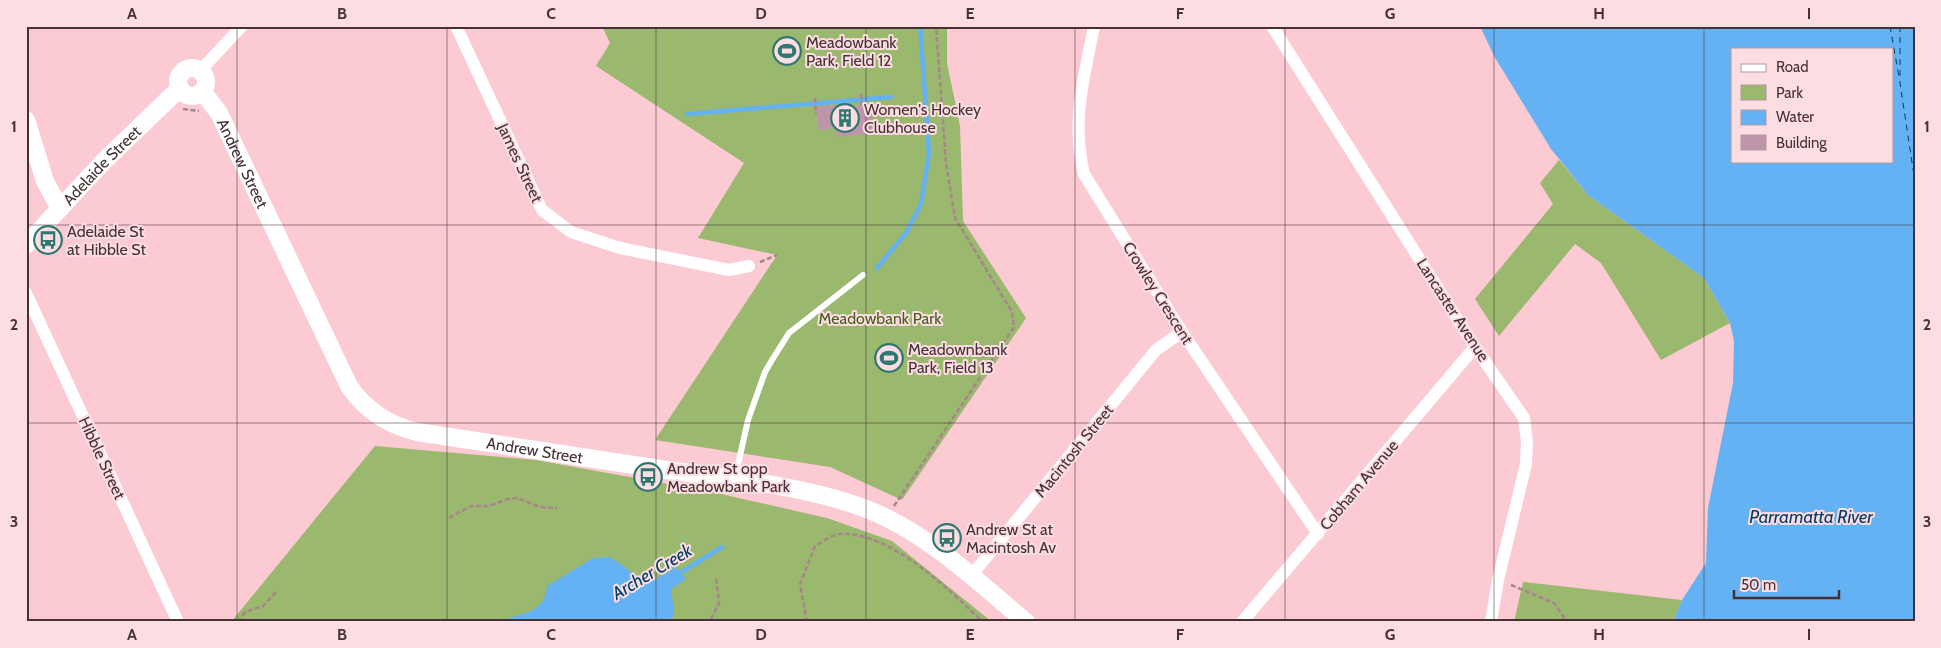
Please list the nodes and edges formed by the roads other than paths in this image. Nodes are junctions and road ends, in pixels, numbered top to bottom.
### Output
1 (242, 26) edge
2 (456, 26) edge
3 (1094, 26) edge
4 (1272, 26) edge
5 (200, 71) junction
6 (180, 88) junction
7 (203, 100) junction
8 (26, 120) edge
9 (60, 209) junction
10 (26, 245) edge
11 (749, 266) road end
12 (863, 275) dead end
13 (26, 294) edge
14 (1182, 332) junction
15 (1476, 347) junction
16 (735, 480) junction
17 (1318, 534) junction
18 (971, 576) junction
19 (178, 622) edge
20 (1026, 622) edge
21 (1242, 622) edge
22 (1491, 622) edge

1 - 5 street
2 - 11 street, James Street
3 - 14 street, Crowley Crescent
4 - 15 street, Lancaster Avenue
5 - 6 main road
5 - 7 main road
6 - 7 main road
6 - 9 main road, Adelaide Street
7 - 16 main road, Andrew Street
8 - 9 main road
9 - 10 main road, Adelaide Street
12 - 16 lane
13 - 19 street, Hibble Street
14 - 17 street, Crowley Crescent
14 - 18 street, Macintosh Street
15 - 17 street, Cobham Avenue
15 - 22 street, Lancaster Avenue
16 - 18 main road, Andrew Street
17 - 21 street, Cobham Avenue
18 - 20 main road, Andrew Street

